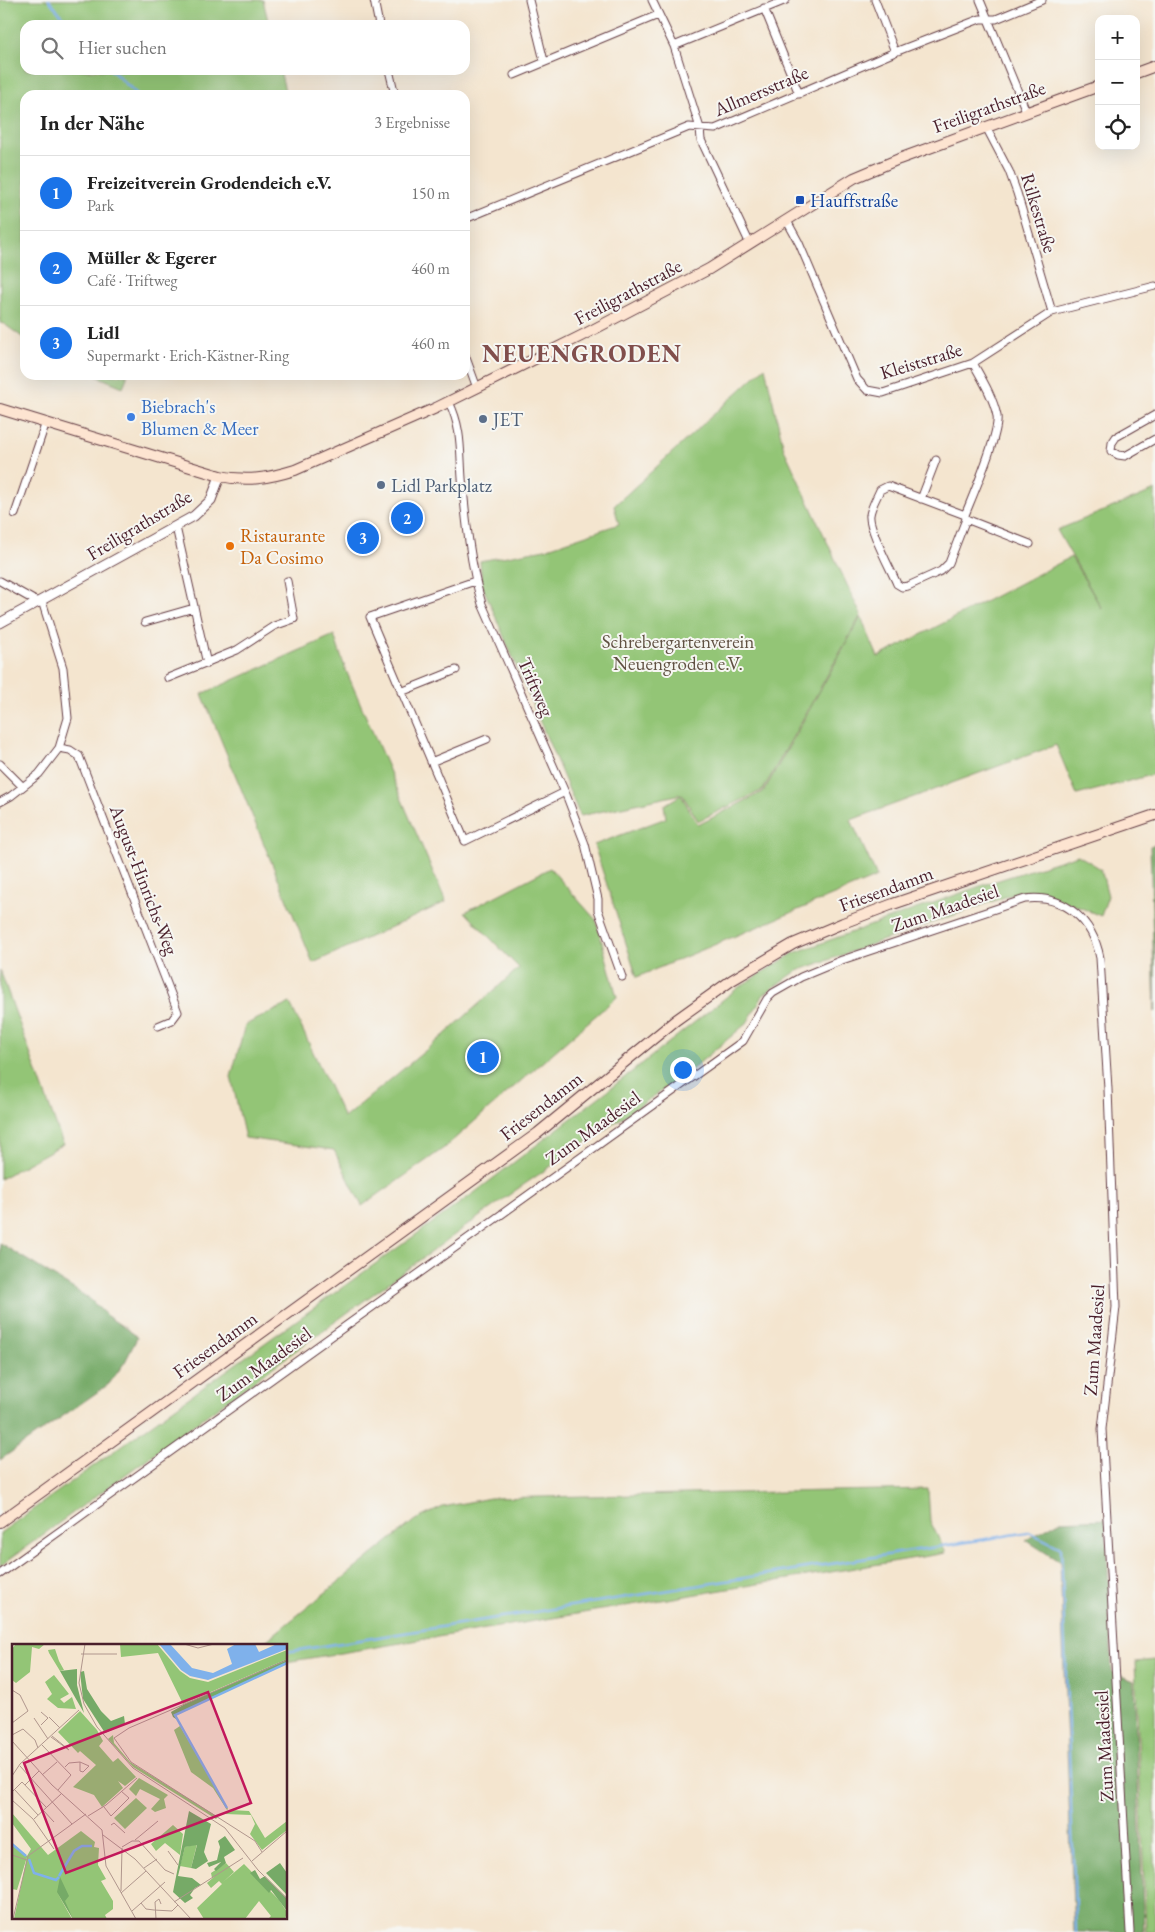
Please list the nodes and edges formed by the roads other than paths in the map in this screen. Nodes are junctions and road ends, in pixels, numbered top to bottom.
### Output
1 (374, 0) edge
2 (529, 0) edge
3 (652, 0) edge
4 (786, 0) edge
5 (875, 0) edge
6 (980, 0) edge
7 (1042, 0) edge
8 (764, 8) junction
9 (658, 14) junction
10 (379, 20) edge
11 (988, 20) junction
12 (674, 46) junction
13 (895, 52) junction
14 (544, 61) junction
15 (1155, 66) edge
16 (1140, 72) edge
17 (390, 75) edge
18 (514, 75) dead end
19 (1095, 87) edge
20 (394, 90) edge
21 (799, 94) junction
22 (1026, 112) junction
23 (986, 127) junction
24 (700, 128) junction
25 (470, 218) edge
26 (787, 221) junction
27 (750, 244) junction
28 (1155, 286) edge
29 (1052, 312) junction
30 (973, 363) junction
31 (470, 369) edge
32 (477, 388) junction
33 (449, 402) junction
34 (0, 409) edge
35 (1155, 415) edge
36 (46, 422) junction
37 (1155, 439) edge
38 (936, 460) dead end
39 (220, 476) junction
40 (921, 499) junction
41 (15, 514) dead end
42 (966, 517) junction
43 (176, 527) junction
44 (1030, 544) dead end
45 (0, 581) edge
46 (286, 581) dead end
47 (476, 581) junction
48 (41, 602) junction
49 (194, 608) junction
50 (146, 622) dead end
51 (0, 623) edge
52 (206, 664) junction
53 (456, 670) dead end
54 (168, 678) dead end
55 (401, 692) junction
56 (487, 739) dead end
57 (59, 748) junction
58 (431, 762) junction
59 (0, 764) edge
60 (22, 786) junction
61 (564, 792) junction
62 (0, 802) edge
63 (1155, 815) edge
64 (622, 977) dead end
65 (158, 1026) dead end
66 (0, 1522) edge
67 (0, 1574) edge
68 (1130, 1932) edge

1 - 10 street
2 - 14 street
3 - 9 street
4 - 8 street
5 - 13 street
6 - 11 street
7 - 11 street, Allmersstraße
8 - 12 street
8 - 21 street
9 - 12 street
9 - 14 street
11 - 13 street, Allmersstraße
11 - 22 street
12 - 24 street
13 - 21 street, Allmersstraße
14 - 18 street
15 - 16 main road
17 - 20 street
19 - 22 main road, Freiligrathstraße
21 - 24 street, Allmersstraße
22 - 23 main road, Freiligrathstraße
23 - 26 main road, Freiligrathstraße
23 - 29 street, Rilkestraße
24 - 25 street, Allmersstraße
24 - 27 street
26 - 27 main road, Freiligrathstraße
26 - 30 street, Kleiststraße
27 - 32 main road, Freiligrathstraße
28 - 29 street, Kleiststraße
29 - 30 street, Kleiststraße
30 - 42 street
31 - 32 street
32 - 33 main road, Freiligrathstraße
33 - 39 main road, Freiligrathstraße
33 - 47 street, Triftweg
34 - 36 main road
35 - 37 street
36 - 39 main road
36 - 41 street
38 - 40 street
39 - 43 street, Freiligrathstraße
40 - 42 street
40 - 42 street
42 - 44 street
43 - 48 street, Freiligrathstraße
43 - 49 street
45 - 48 street
46 - 52 street
47 - 55 street
47 - 61 street, Triftweg
48 - 51 street, Freiligrathstraße
48 - 57 street
49 - 50 street
49 - 52 street
52 - 54 street
53 - 55 street
55 - 58 street
56 - 58 street
57 - 60 street
57 - 65 street, August-Hinrichs-Weg
58 - 61 street
59 - 60 street
60 - 62 street
61 - 64 street, Triftweg
63 - 66 main road, Friesendamm
67 - 68 street, Zum Maadesiel

